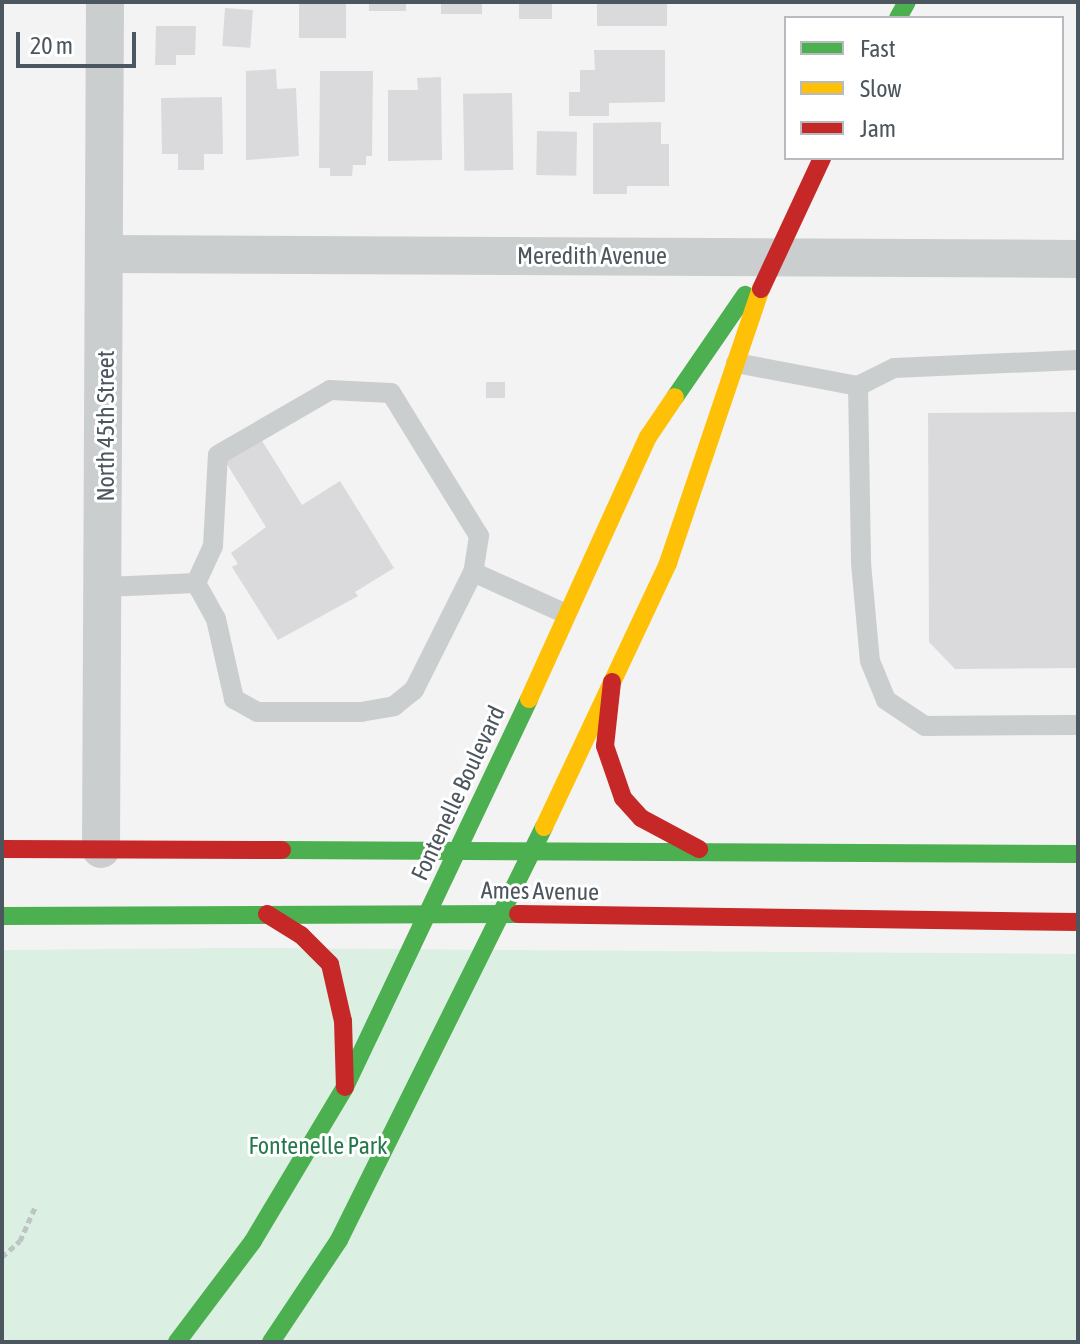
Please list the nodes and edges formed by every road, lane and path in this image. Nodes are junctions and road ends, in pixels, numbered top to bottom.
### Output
1 (105, 2) edge
2 (821, 160) edge
3 (106, 254) junction
4 (772, 257) junction
5 (1078, 259) edge
6 (1078, 360) edge
7 (736, 363) junction
8 (858, 386) junction
9 (473, 572) junction
10 (196, 583) junction
11 (106, 587) junction
12 (566, 614) junction
13 (612, 682) junction
14 (1078, 725) edge
15 (2, 849) edge
16 (101, 849) junction
17 (459, 851) junction
18 (533, 851) junction
19 (705, 852) junction
20 (1078, 854) edge
21 (428, 913) junction
22 (267, 914) junction
23 (503, 914) junction
24 (2, 916) edge
25 (1078, 922) edge
26 (345, 1087) junction
27 (36, 1205) dead end
28 (2, 1257) edge
29 (177, 1342) edge
30 (271, 1342) edge

1 - 3 street, North 45th Street
2 - 4 main road, Fontenelle Boulevard
3 - 4 street, Meredith Avenue
3 - 11 street, North 45th Street
4 - 5 street, Meredith Avenue
4 - 7 main road, Fontenelle Boulevard
4 - 12 main road, Fontenelle Boulevard
6 - 8 lane
7 - 8 lane
7 - 13 main road, Fontenelle Boulevard
8 - 14 lane
9 - 10 lane
9 - 10 lane
9 - 12 lane
10 - 11 lane
11 - 16 street, North 45th Street
12 - 17 main road, Fontenelle Boulevard
13 - 18 main road, Fontenelle Boulevard
13 - 19 main road
15 - 16 main road, Ames Avenue
16 - 17 main road, Ames Avenue
17 - 18 main road, Ames Avenue
17 - 21 main road, Fontenelle Boulevard
18 - 19 main road, Ames Avenue
18 - 23 main road, Fontenelle Boulevard
19 - 20 main road, Ames Avenue
21 - 22 main road, Ames Avenue
21 - 23 main road, Ames Avenue
21 - 26 main road, Fontenelle Boulevard
22 - 24 main road, Ames Avenue
22 - 26 main road
23 - 25 main road, Ames Avenue
23 - 30 main road, Fontenelle Boulevard
26 - 29 main road, Fontenelle Boulevard
27 - 28 path

